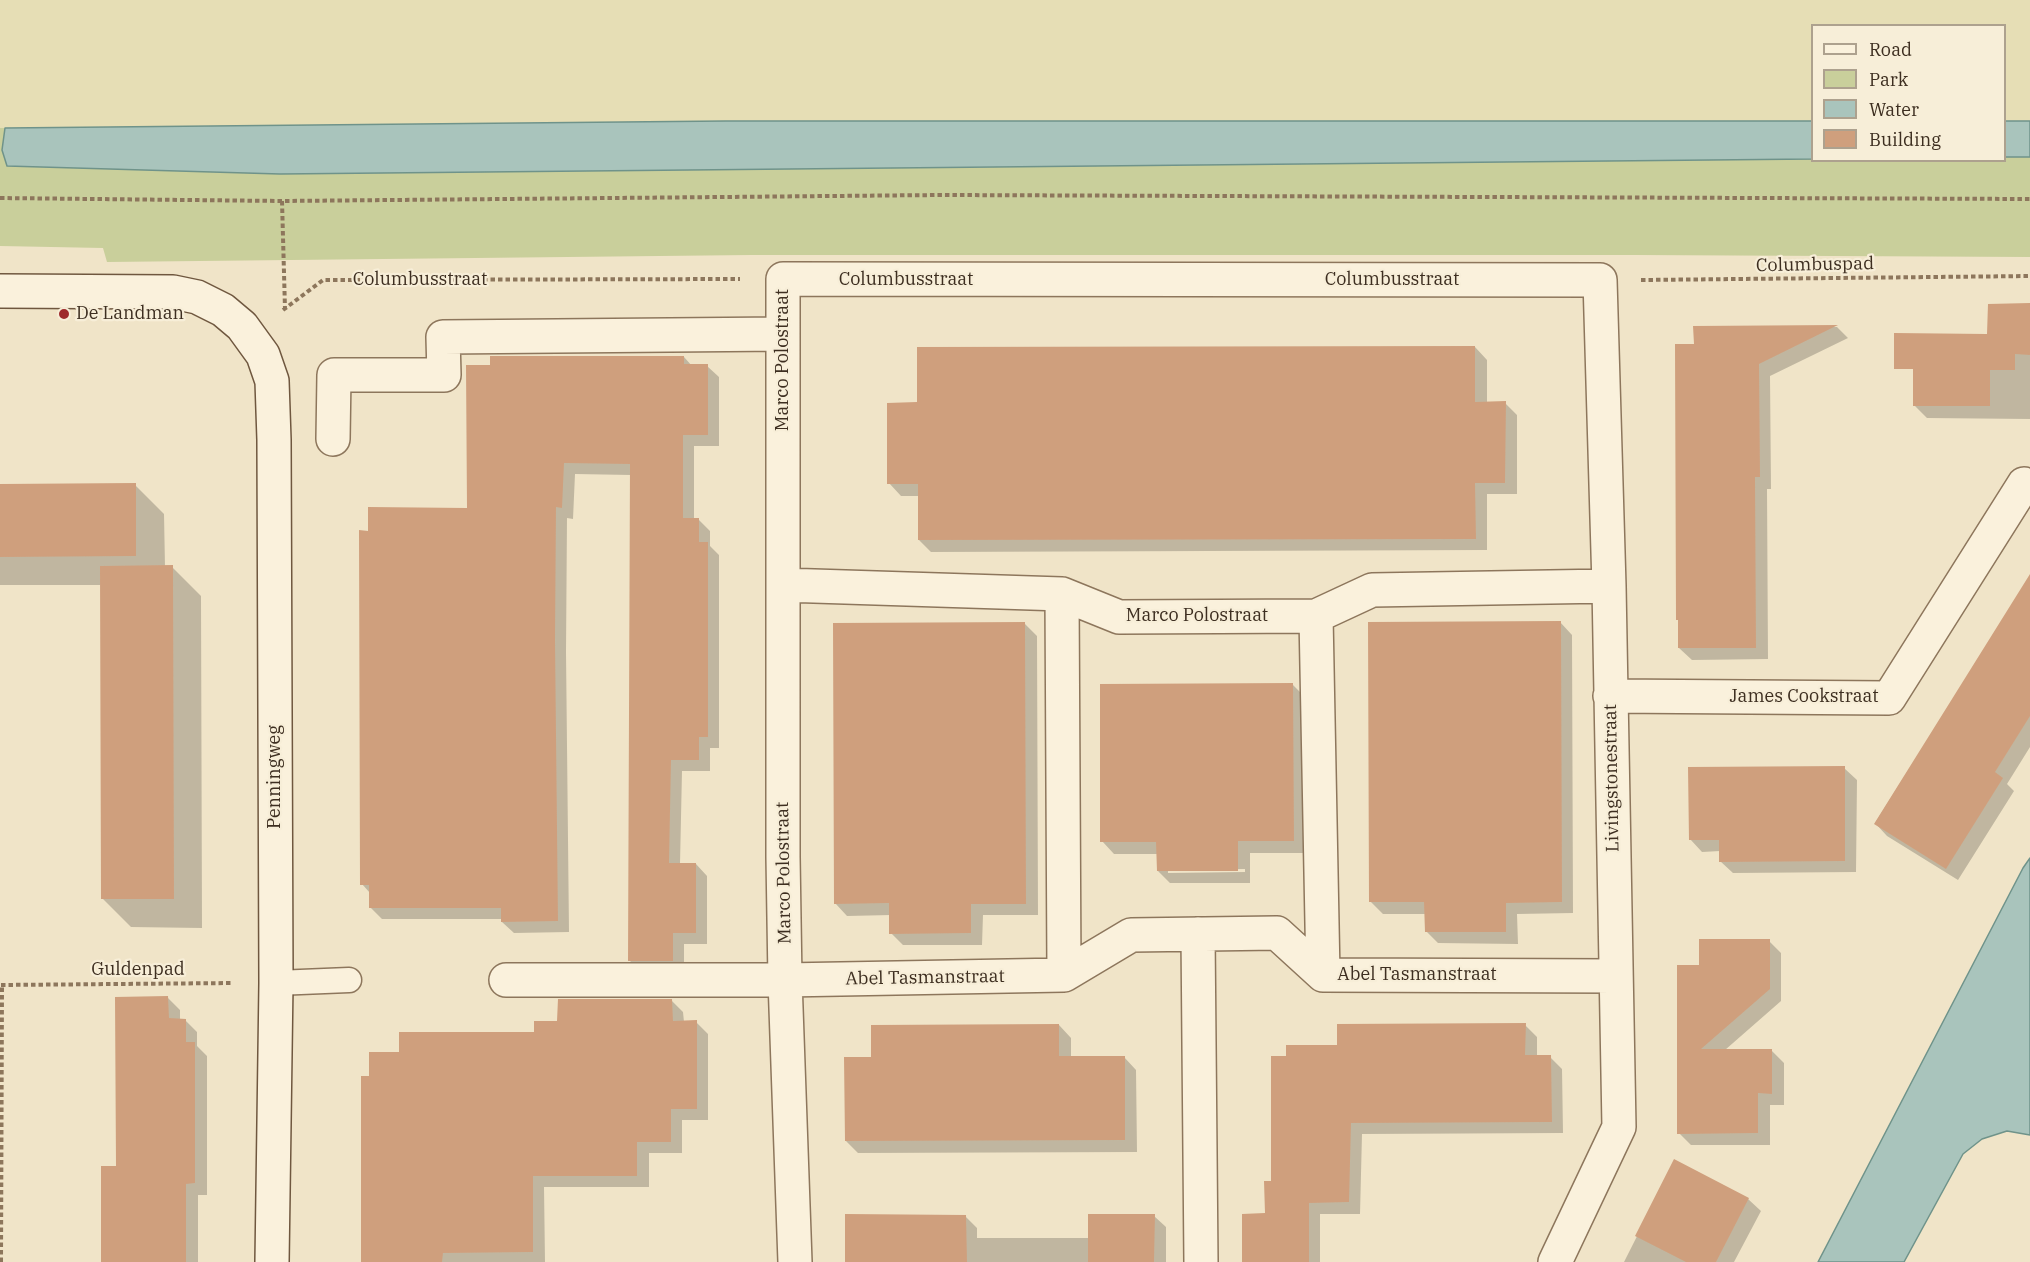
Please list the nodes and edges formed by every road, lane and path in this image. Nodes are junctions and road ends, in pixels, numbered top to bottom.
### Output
1 (0, 198) edge
2 (2030, 199) edge
3 (282, 201) junction
4 (2030, 276) edge
5 (783, 279) junction
6 (1600, 280) junction
7 (0, 291) edge
8 (285, 309) junction
9 (223, 310) junction
10 (783, 334) junction
11 (333, 439) dead end
12 (2024, 484) dead end
13 (783, 585) junction
14 (1609, 586) junction
15 (1062, 594) junction
16 (1316, 616) junction
17 (1610, 696) junction
18 (1198, 934) junction
19 (1064, 975) junction
20 (1323, 975) junction
21 (1616, 976) junction
22 (349, 980) dead end
23 (506, 980) dead end
24 (786, 980) junction
25 (276, 983) junction
26 (1, 985) edge
27 (1, 1262) edge
28 (272, 1262) edge
29 (795, 1262) edge
30 (1201, 1262) edge
31 (1555, 1262) edge

1 - 3 path
2 - 3 path
3 - 8 path
4 - 6 path, Columbuspad
5 - 6 street, Columbusstraat
5 - 8 path, Columbusstraat
5 - 10 street, Marco Polostraat
6 - 14 street, Livingstonestraat
7 - 9 street
8 - 9 path
9 - 25 street, Penningweg
10 - 11 street
10 - 13 street, Marco Polostraat
12 - 17 street, James Cookstraat
13 - 15 street, Marco Polostraat
13 - 24 street, Marco Polostraat
14 - 16 street, Marco Polostraat
14 - 17 street, Livingstonestraat
15 - 16 street, Marco Polostraat
15 - 19 street
16 - 20 street
17 - 21 street, Livingstonestraat
18 - 19 street, Abel Tasmanstraat
18 - 20 street, Abel Tasmanstraat
18 - 30 street
19 - 24 street, Abel Tasmanstraat
20 - 21 street, Abel Tasmanstraat
21 - 31 street, Livingstonestraat
22 - 25 lane
23 - 24 street
24 - 29 street, Marco Polostraat
25 - 26 path, Guldenpad
25 - 28 street, Penningweg
26 - 27 path

